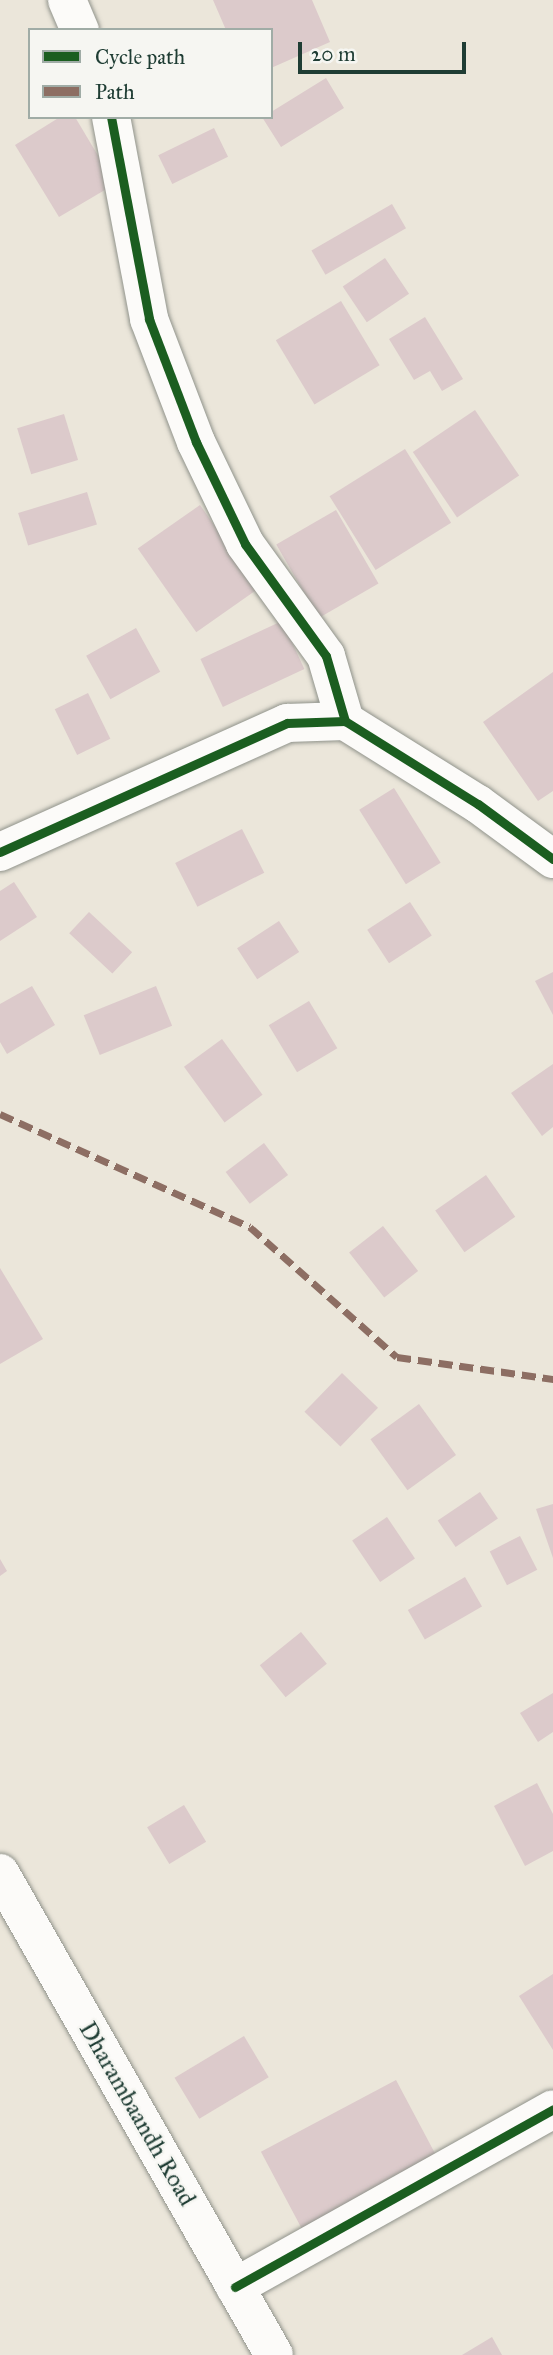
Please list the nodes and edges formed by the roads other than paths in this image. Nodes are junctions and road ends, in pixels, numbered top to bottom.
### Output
1 (67, 0) edge
2 (79, 28) edge
3 (111, 119) edge
4 (345, 721) junction
5 (0, 852) edge
6 (553, 859) edge
7 (0, 1873) edge
8 (553, 2109) edge
9 (235, 2287) junction
10 (274, 2355) edge

1 - 2 street
3 - 4 street
4 - 5 street
4 - 6 street
7 - 9 street, Dharambaandh Road
8 - 9 street
9 - 10 street, Dharambaandh Road

